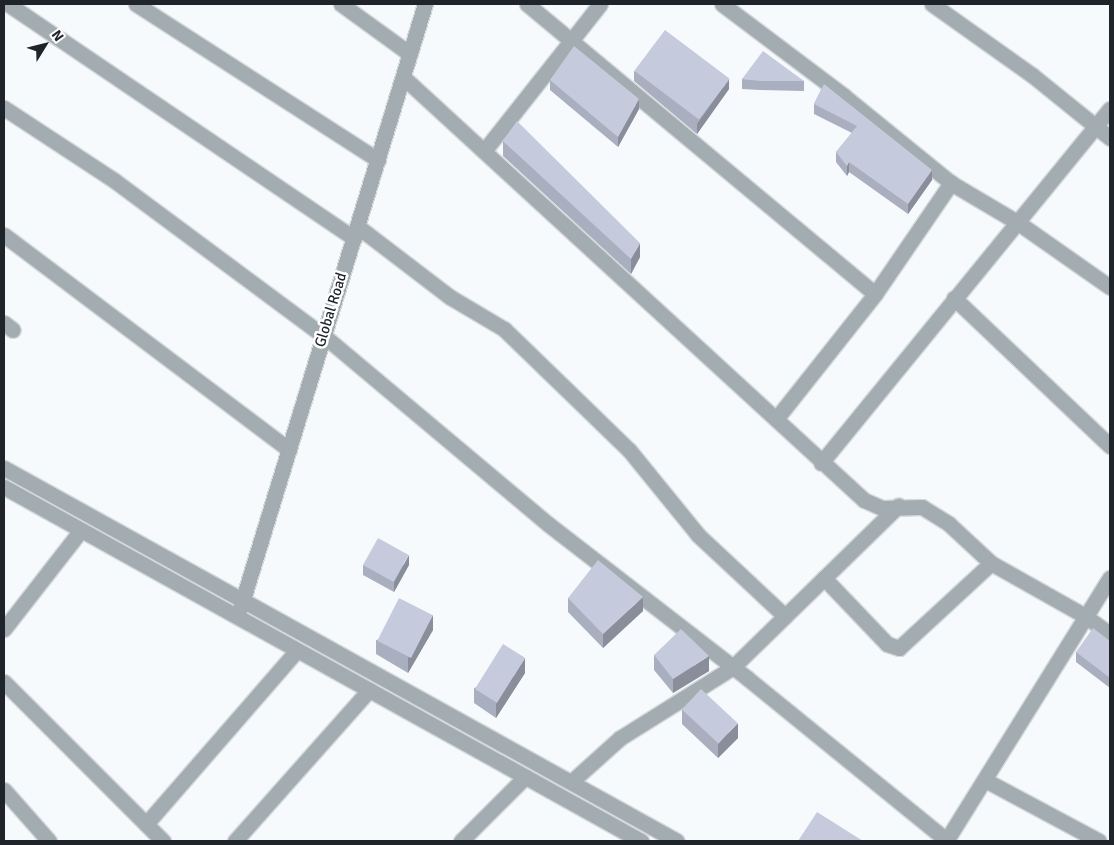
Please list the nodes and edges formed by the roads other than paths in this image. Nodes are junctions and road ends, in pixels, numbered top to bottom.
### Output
1 (8, 4) edge
2 (136, 4) edge
3 (340, 4) edge
4 (425, 4) edge
5 (527, 4) edge
6 (600, 4) edge
7 (722, 4) edge
8 (932, 4) edge
9 (571, 41) junction
10 (410, 54) junction
11 (403, 77) junction
12 (4, 108) edge
13 (1110, 109) edge
14 (1094, 127) junction
15 (1110, 138) edge
16 (484, 151) junction
17 (378, 160) junction
18 (951, 183) junction
19 (1017, 222) junction
20 (355, 232) junction
21 (4, 235) edge
22 (1110, 287) edge
23 (876, 294) junction
24 (954, 298) junction
25 (324, 336) junction
26 (776, 418) junction
27 (1110, 446) edge
28 (289, 450) junction
29 (821, 463) junction
30 (4, 468) edge
31 (4, 487) edge
32 (898, 506) junction
33 (81, 530) junction
34 (991, 563) junction
35 (824, 578) junction
36 (1110, 578) edge
37 (242, 601) junction
38 (785, 616) junction
39 (1085, 616) junction
40 (238, 617) junction
41 (4, 629) edge
42 (1110, 634) edge
43 (297, 650) junction
44 (733, 667) junction
45 (4, 682) edge
46 (369, 690) junction
47 (525, 777) junction
48 (985, 780) junction
49 (571, 782) junction
50 (4, 790) edge
51 (146, 824) junction
52 (49, 841) edge
53 (163, 841) edge
54 (235, 841) edge
55 (462, 841) edge
56 (641, 841) edge
57 (677, 841) edge
58 (946, 841) edge
59 (1099, 841) edge

1 - 20 street
2 - 17 street
3 - 10 street
4 - 10 street, Global Road
5 - 9 street
6 - 9 street
7 - 18 street
8 - 14 street
9 - 16 street
9 - 23 street
10 - 11 street, Global Road
11 - 16 street
11 - 17 street, Global Road
12 - 25 street
13 - 14 street
14 - 15 street
14 - 19 street
16 - 26 street
17 - 20 street, Global Road
18 - 19 street
18 - 23 street
19 - 22 street
19 - 24 street
20 - 25 street, Global Road
20 - 38 street
21 - 28 street
23 - 26 street
24 - 27 street
24 - 29 street
25 - 28 street, Global Road
25 - 44 street
26 - 29 street
28 - 37 street, Global Road
29 - 32 street
30 - 37 street
31 - 33 street
32 - 34 street
32 - 35 street
33 - 40 street
33 - 41 street
34 - 35 street
34 - 39 street
35 - 38 street
36 - 39 street
37 - 40 street, Global Road
37 - 49 street
38 - 44 street
39 - 42 street
39 - 48 street
40 - 43 street
43 - 46 street
43 - 51 street
44 - 49 street
44 - 58 street
45 - 51 street
46 - 47 street
46 - 54 street
47 - 55 street
47 - 56 street
48 - 58 street
48 - 59 street
49 - 57 street
50 - 52 street
51 - 53 street

